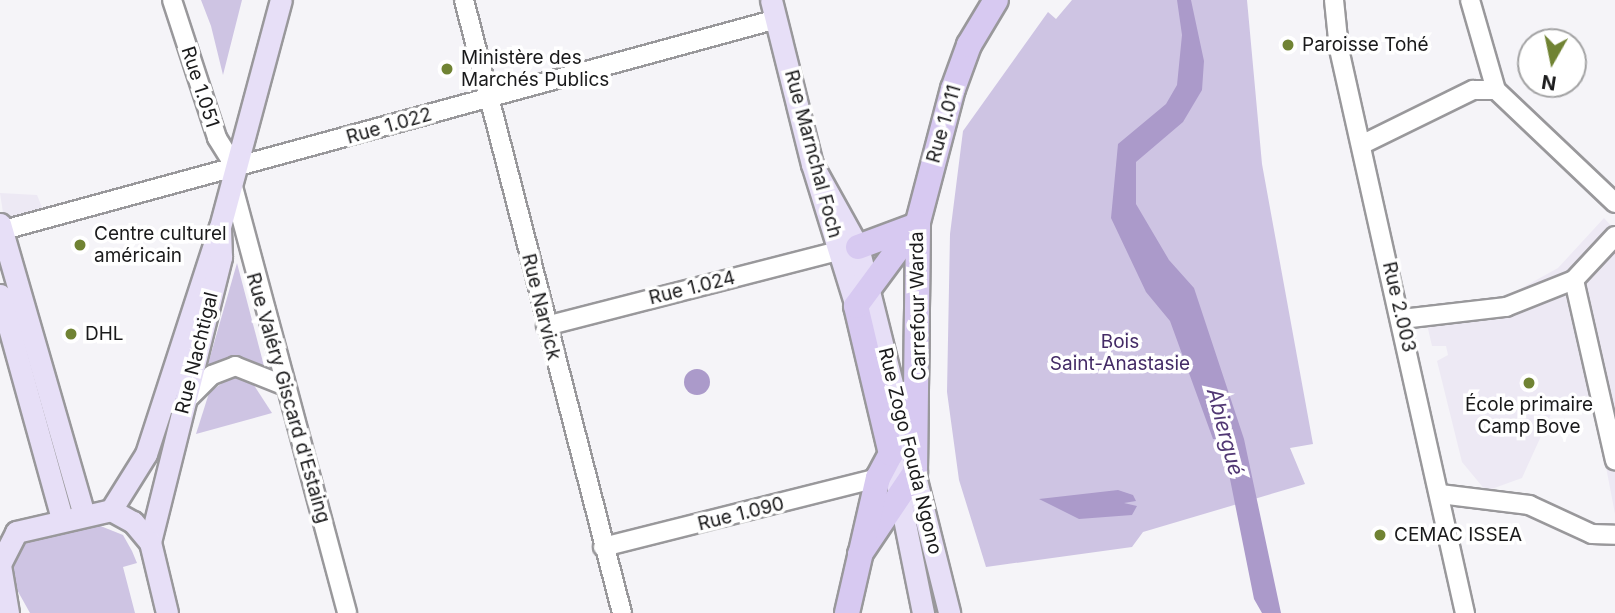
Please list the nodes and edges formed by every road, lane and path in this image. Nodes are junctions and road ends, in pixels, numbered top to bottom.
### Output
1 (172, 0) edge
2 (281, 0) edge
3 (464, 0) edge
4 (996, 0) edge
5 (1006, 0) edge
6 (1334, 0) edge
7 (1469, 0) edge
8 (774, 9) edge
9 (977, 29) junction
10 (1496, 90) junction
11 (488, 98) junction
12 (1361, 145) junction
13 (234, 176) junction
14 (1615, 203) edge
15 (918, 224) junction
16 (220, 227) junction
17 (2, 228) edge
18 (1615, 236) edge
19 (848, 249) junction
20 (1574, 280) junction
21 (0, 295) edge
22 (863, 298) junction
23 (1402, 319) junction
24 (546, 326) junction
25 (283, 385) junction
26 (184, 403) junction
27 (891, 454) junction
28 (1615, 460) edge
29 (915, 471) junction
30 (878, 478) junction
31 (1440, 495) junction
32 (898, 501) junction
33 (111, 510) junction
34 (73, 515) junction
35 (1615, 535) edge
36 (150, 542) junction
37 (603, 547) junction
38 (860, 554) junction
39 (1, 555) edge
40 (8, 613) edge
41 (167, 613) edge
42 (347, 613) edge
43 (622, 613) edge
44 (847, 613) edge
45 (923, 613) edge
46 (949, 613) edge
47 (1465, 613) edge

1 - 13 street, Rue 1.051
2 - 13 main road, Rue Nachtigal
3 - 11 street, Rue Narvick
4 - 9 highway, Rue 1.011
5 - 9 highway, Rue 1.011
6 - 12 street, Rue 2.003
7 - 10 street
8 - 11 street, Rue 1.022
8 - 19 main road, Rue Marnchal Foch
9 - 15 highway, Rue 1.011
10 - 12 street
10 - 14 street
11 - 13 street, Rue 1.022
11 - 24 street, Rue Narvick
12 - 23 street, Rue 2.003
13 - 16 main road, Rue Nachtigal
13 - 17 street, Rue 1.022
13 - 25 street, Rue Valéry Giscard d'Estaing
15 - 19 highway
15 - 22 highway, Carrefour Warda
15 - 29 highway, Carrefour Warda
16 - 26 main road, Rue Nachtigal
16 - 33 main road
17 - 34 main road
18 - 20 street
19 - 22 main road, Rue Zogo Fouda Ngono
19 - 24 street, Rue 1.024
20 - 23 street
20 - 28 street
21 - 34 main road
22 - 27 highway
22 - 29 main road, Rue Zogo Fouda Ngono
23 - 31 street, Rue 2.003
24 - 37 street, Rue Narvick
25 - 26 street
25 - 42 street, Rue Valéry Giscard d'Estaing
26 - 36 main road, Rue Nachtigal
27 - 30 highway
27 - 32 main road, Rue Zogo Fouda Ngono
29 - 32 highway
29 - 46 main road, Rue Zogo Fouda Ngono
30 - 37 street, Rue 1.090
30 - 38 highway
31 - 35 street
31 - 47 street, Rue 2.003
32 - 38 highway
32 - 45 main road, Rue Zogo Fouda Ngono
33 - 34 main road
33 - 36 main road
34 - 39 main road
36 - 41 main road
37 - 43 street, Rue Narvick
38 - 44 highway
39 - 40 main road

